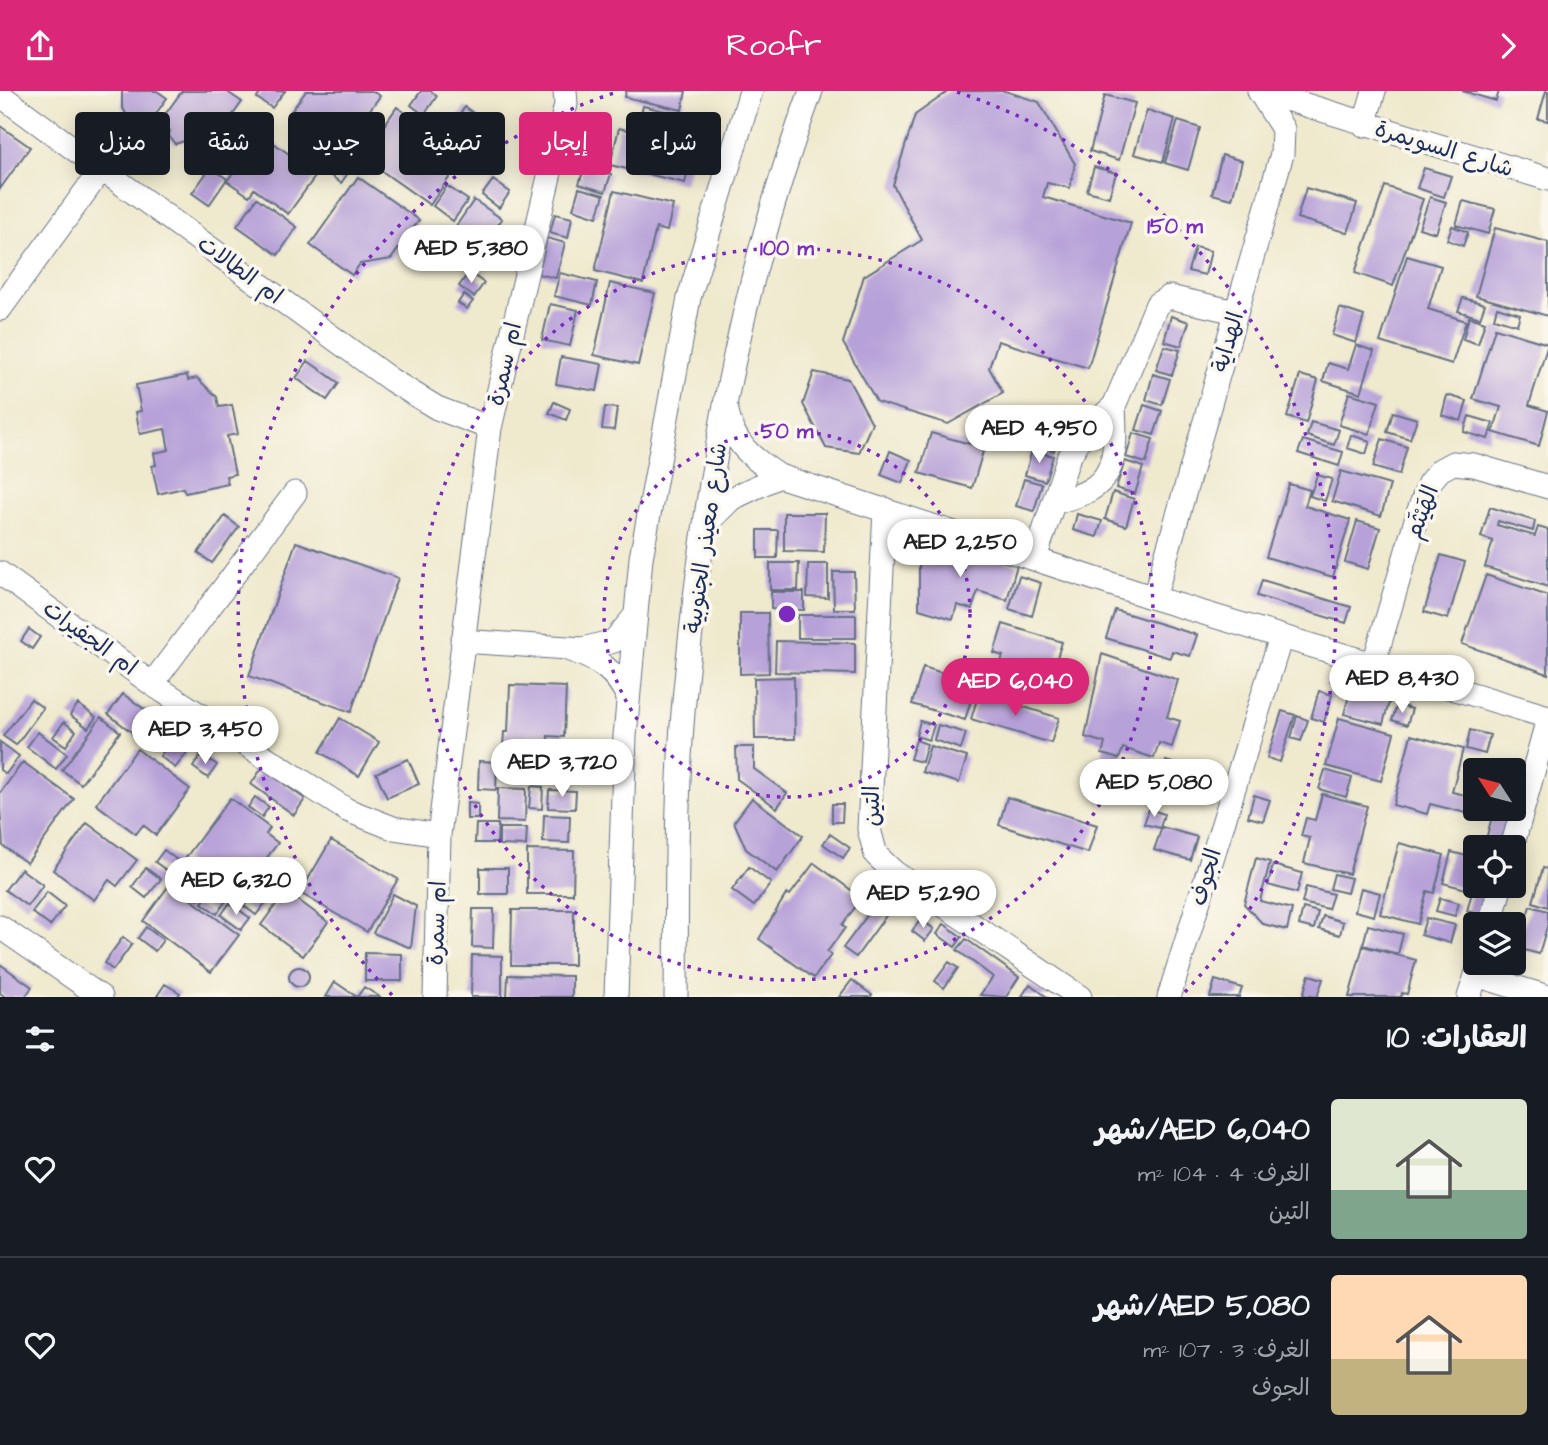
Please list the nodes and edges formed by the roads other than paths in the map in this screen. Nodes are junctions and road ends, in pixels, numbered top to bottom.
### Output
1 (565, 91) edge
2 (751, 91) edge
3 (811, 91) edge
4 (1259, 91) edge
5 (1374, 91) edge
6 (0, 95) edge
7 (1364, 125) junction
8 (75, 151) edge
9 (97, 175) edge
10 (108, 175) edge
11 (1548, 179) edge
12 (0, 309) edge
13 (1236, 312) junction
14 (1115, 406) junction
15 (726, 407) junction
16 (490, 428) junction
17 (779, 476) junction
18 (1548, 487) edge
19 (295, 493) dead end
20 (1054, 502) junction
21 (885, 509) junction
22 (706, 524) junction
23 (1035, 558) junction
24 (0, 573) edge
25 (1154, 598) junction
26 (637, 612) junction
27 (1281, 637) junction
28 (462, 641) junction
29 (567, 649) junction
30 (1374, 663) junction
31 (152, 684) junction
32 (628, 698) junction
33 (1548, 718) edge
34 (439, 835) junction
35 (1515, 835) edge
36 (0, 927) edge
37 (1475, 978) edge
38 (101, 997) edge
39 (435, 997) edge
40 (616, 997) edge
41 (676, 997) edge
42 (1080, 997) edge
43 (1169, 997) edge
44 (1548, 997) edge

1 - 16 street, ام سمرة
2 - 26 street
3 - 15 street, شارع معيذر الجنوبية
4 - 7 street, شارع السويمرة
4 - 13 street, الهداية
5 - 7 street
6 - 8 street, ام الطالات
7 - 11 street, شارع السويمرة
9 - 12 street
10 - 16 street, ام الطالات
13 - 14 street
13 - 25 street, الهداية
14 - 20 street
14 - 20 street
15 - 17 street
15 - 22 street, شارع معيذر الجنوبية
16 - 28 street, ام سمرة
17 - 21 street
17 - 22 street
18 - 30 street, الهَيْثَم
19 - 31 street
20 - 23 street
21 - 23 street
21 - 42 street, التين
22 - 41 street, شارع معيذر الجنوبية
23 - 25 street
24 - 31 street, ام الجفيرات
25 - 27 street
26 - 29 street
26 - 32 street
27 - 30 street
27 - 43 street, الجوف
28 - 29 street
28 - 34 street, ام سمرة
29 - 32 street
30 - 33 street
31 - 34 street, ام الجفيرات
32 - 40 street
33 - 35 street
34 - 39 street, ام سمرة
36 - 38 street
37 - 44 street

